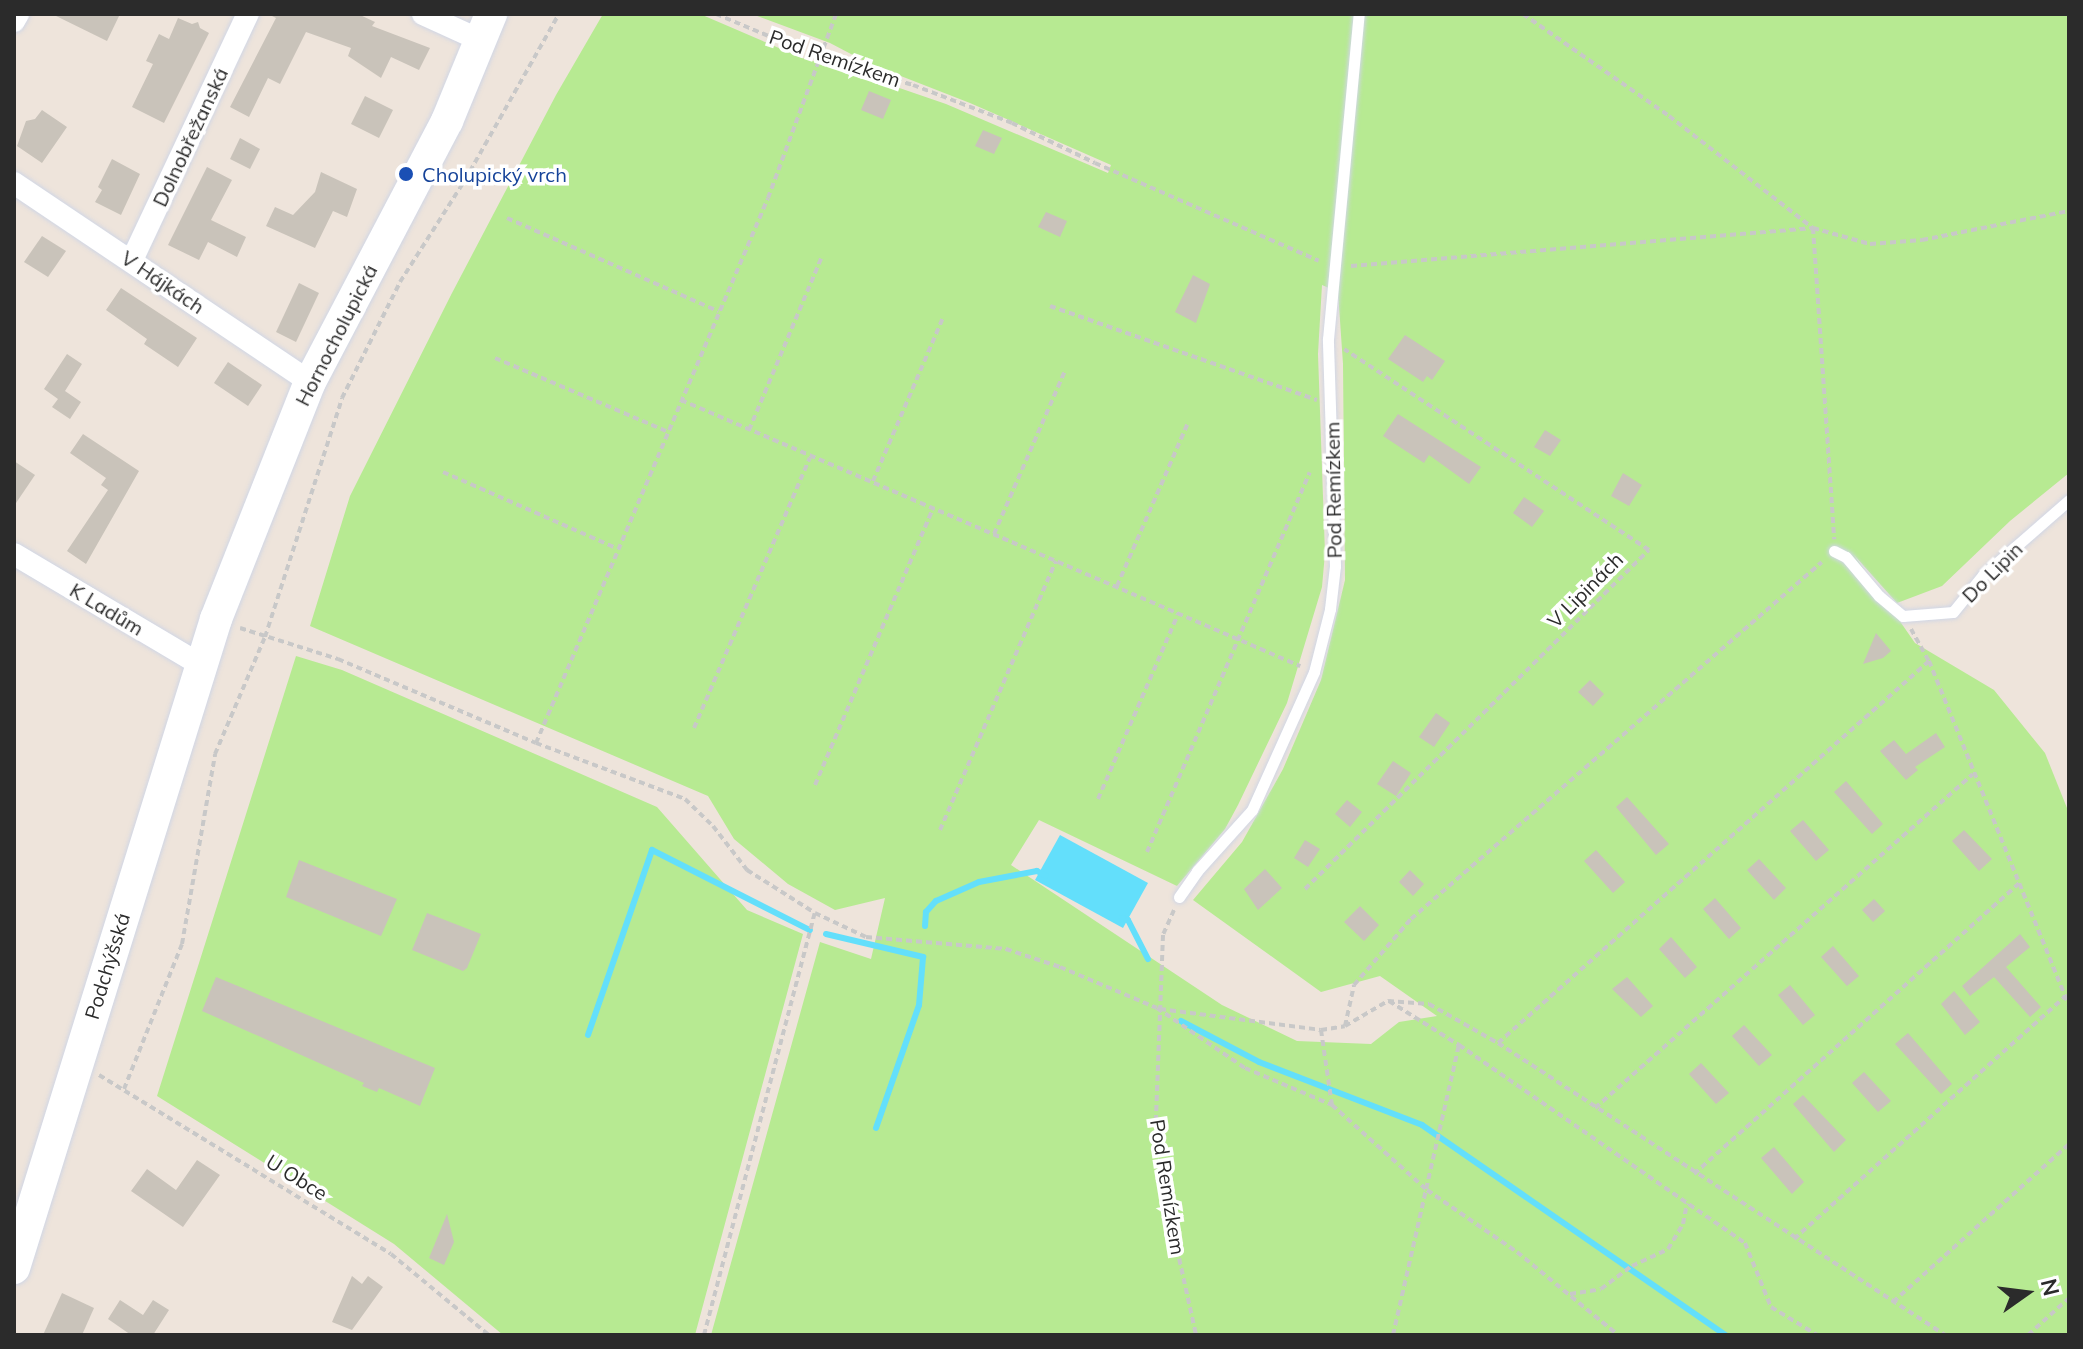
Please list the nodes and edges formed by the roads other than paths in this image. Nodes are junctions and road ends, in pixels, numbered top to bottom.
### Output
1 (18, 14) edge
2 (248, 14) edge
3 (423, 14) edge
4 (1359, 14) edge
5 (14, 21) edge
6 (485, 27) edge
7 (14, 183) edge
8 (132, 260) junction
9 (310, 382) junction
10 (2069, 500) edge
11 (1834, 551) road end
12 (14, 554) edge
13 (201, 665) junction
14 (1179, 897) road end
15 (14, 1268) edge

1 - 5 street
2 - 8 street, Dolnobřežanská
3 - 6 street
4 - 14 lane, Pod Remízkem
6 - 9 street, Hornocholupická
7 - 8 street, V Hájkách
8 - 9 street, V Hájkách
9 - 13 street, Hornocholupická
10 - 11 lane, Do Lipin
12 - 13 street, K Ladům
13 - 15 street, Podchýšská

